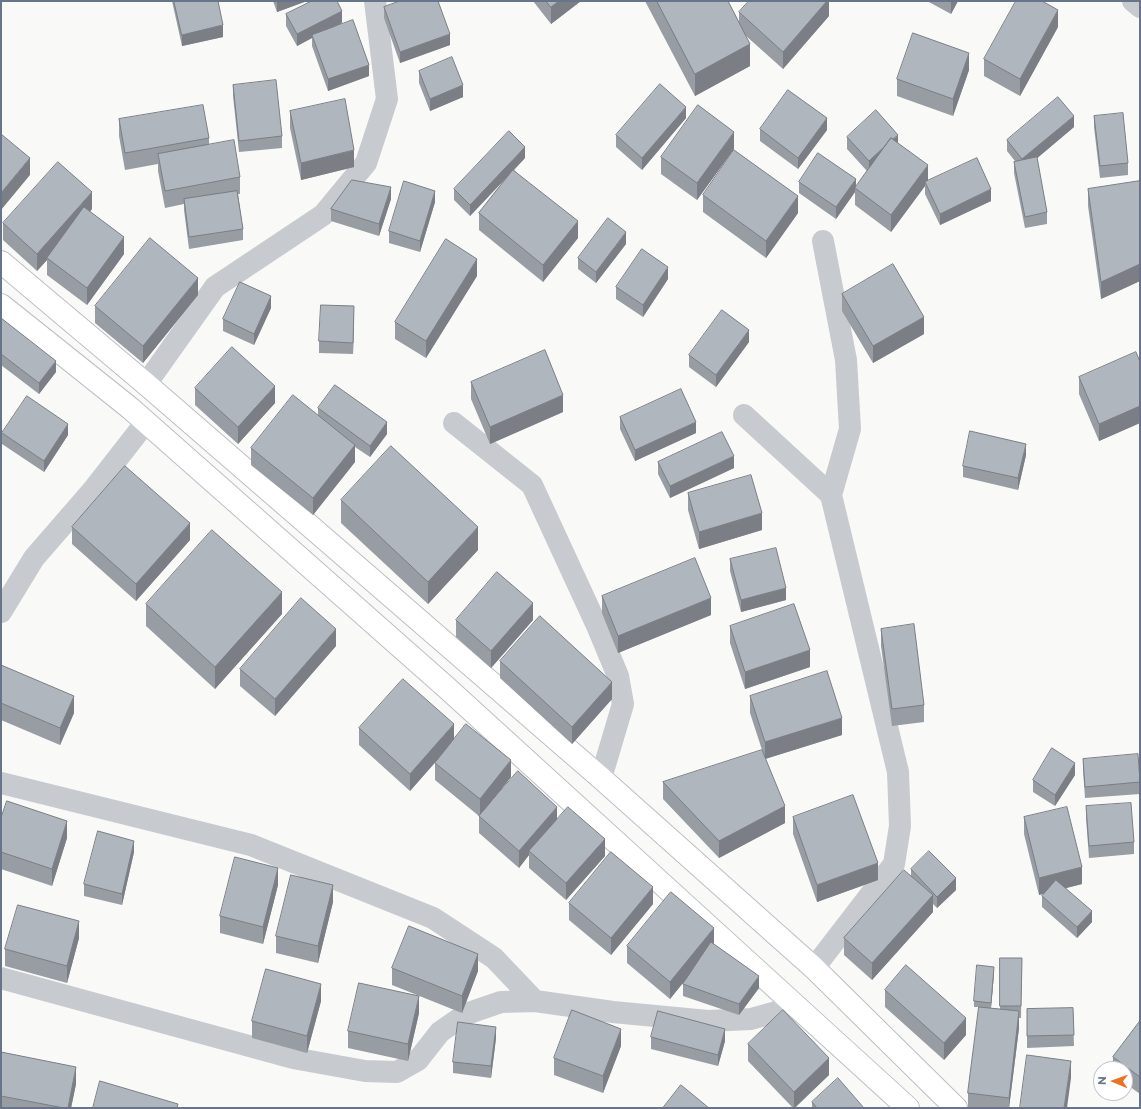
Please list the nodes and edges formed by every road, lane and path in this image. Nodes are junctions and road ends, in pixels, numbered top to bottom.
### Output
1 (375, 1) edge
2 (1133, 1) edge
3 (1140, 7) edge
4 (823, 240) dead end
5 (1, 262) edge
6 (1, 305) edge
7 (146, 384) junction
8 (744, 415) dead end
9 (146, 422) junction
10 (454, 423) dead end
11 (831, 495) junction
12 (1, 612) edge
13 (601, 778) junction
14 (1, 783) edge
15 (814, 968) junction
16 (1, 978) edge
17 (535, 1001) junction
18 (793, 1003) junction
19 (908, 1108) edge
20 (956, 1108) edge

1 - 7 street
2 - 3 street
4 - 11 street
5 - 7 street
6 - 9 street
7 - 13 street
8 - 11 street
9 - 12 street
9 - 18 street
10 - 13 street
11 - 15 street
13 - 15 street
14 - 17 street
15 - 20 street
16 - 17 street
17 - 18 street
18 - 19 street

